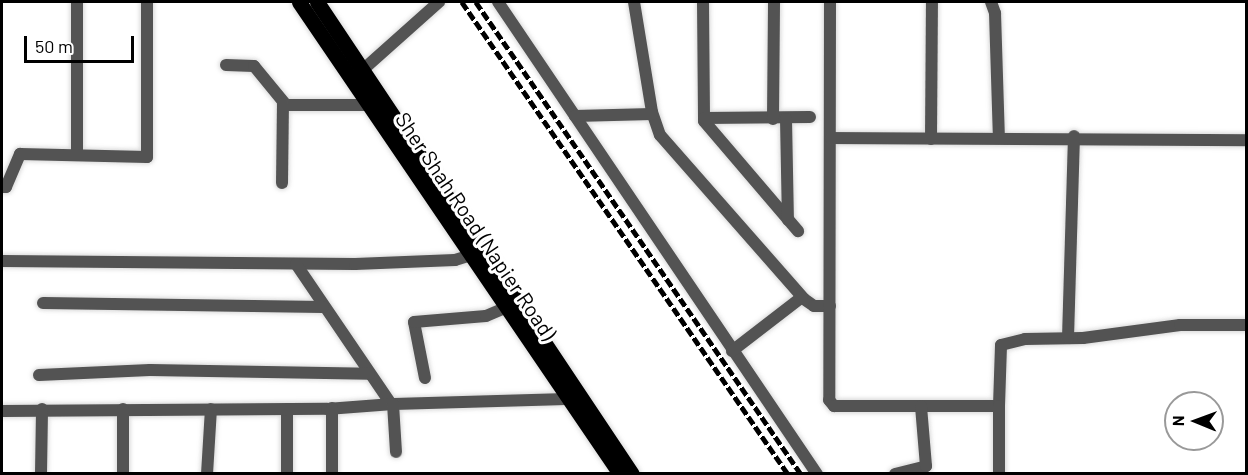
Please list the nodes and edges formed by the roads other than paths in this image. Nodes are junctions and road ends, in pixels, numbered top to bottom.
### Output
1 (77, 2) edge
2 (147, 2) edge
3 (299, 2) edge
4 (317, 2) edge
5 (439, 2) edge
6 (498, 2) edge
7 (634, 2) edge
8 (703, 2) edge
9 (774, 2) edge
10 (830, 2) edge
11 (932, 2) edge
12 (991, 2) edge
13 (226, 65) dead end
14 (363, 69) junction
15 (351, 81) junction
16 (283, 104) junction
17 (368, 105) junction
18 (652, 114) junction
19 (575, 116) junction
20 (810, 117) dead end
21 (704, 118) junction
22 (780, 119) junction
23 (1074, 136) junction
24 (831, 138) junction
25 (999, 138) junction
26 (931, 139) junction
27 (1246, 140) edge
28 (77, 155) junction
29 (282, 183) dead end
30 (2, 187) edge
31 (788, 220) junction
32 (798, 231) dead end
33 (471, 255) junction
34 (2, 261) edge
35 (296, 264) junction
36 (802, 297) junction
37 (43, 303) dead end
38 (830, 306) junction
39 (322, 307) junction
40 (507, 307) junction
41 (1246, 325) edge
42 (1068, 338) junction
43 (732, 351) junction
44 (369, 374) junction
45 (39, 375) dead end
46 (425, 378) dead end
47 (569, 399) junction
48 (393, 404) junction
49 (921, 406) junction
50 (999, 406) junction
51 (332, 408) junction
52 (42, 409) junction
53 (123, 409) junction
54 (211, 409) junction
55 (287, 409) junction
56 (2, 411) edge
57 (396, 452) dead end
58 (920, 471) edge
59 (41, 474) edge
60 (123, 474) edge
61 (207, 474) edge
62 (288, 474) edge
63 (332, 474) edge
64 (620, 474) edge
65 (632, 474) edge
66 (817, 474) edge
67 (895, 474) edge
68 (999, 474) edge

1 - 28 street
2 - 28 street
3 - 15 main road, Sher Shah Road (Napier Road)
4 - 14 main road, Sher Shah Road (Napier Road)
5 - 14 street
6 - 19 street
7 - 18 street
8 - 21 street
9 - 22 street
10 - 24 street
11 - 26 street
12 - 25 street
13 - 16 street
14 - 15 street
14 - 65 main road, Sher Shah Road (Napier Road)
15 - 17 main road, Sher Shah Road (Napier Road)
16 - 17 street
16 - 29 street
17 - 33 main road, Sher Shah Road (Napier Road)
18 - 19 street
18 - 36 street
19 - 43 street
20 - 22 street
21 - 22 street
21 - 31 street
22 - 31 street
23 - 25 street
23 - 27 street
23 - 42 street
24 - 26 street
24 - 38 street
25 - 26 street
28 - 30 street
31 - 32 street
33 - 35 street
33 - 40 main road, Sher Shah Road (Napier Road)
34 - 35 street
35 - 39 street
36 - 38 street
36 - 43 street
37 - 39 street
38 - 49 street
39 - 44 street
40 - 46 street
40 - 47 main road, Sher Shah Road (Napier Road)
41 - 42 street
42 - 50 street
43 - 66 street
44 - 45 street
44 - 48 street
47 - 48 street
47 - 64 main road, Sher Shah Road (Napier Road)
48 - 51 street
48 - 57 street
49 - 50 street
49 - 58 street
50 - 68 street
51 - 55 street
51 - 63 street
52 - 53 street
52 - 56 street
52 - 59 street
53 - 54 street
53 - 60 street
54 - 55 street
54 - 61 street
55 - 62 street
58 - 67 street

